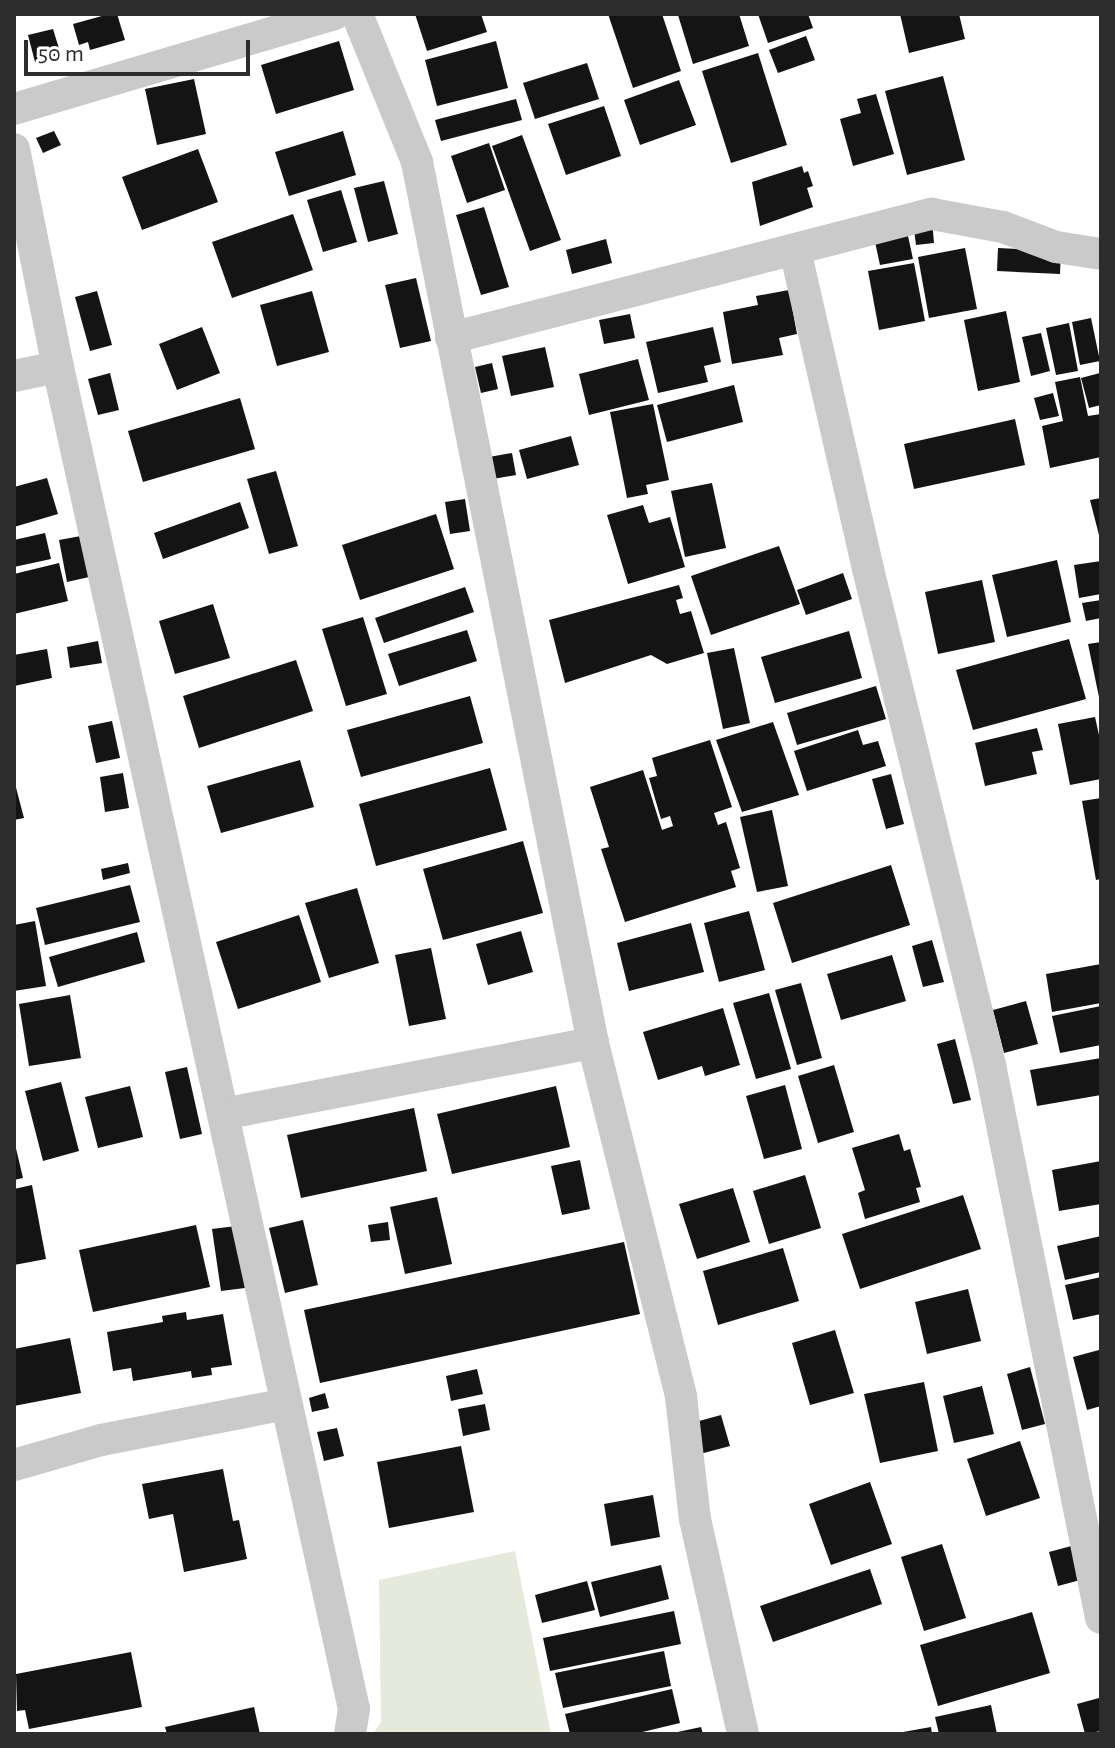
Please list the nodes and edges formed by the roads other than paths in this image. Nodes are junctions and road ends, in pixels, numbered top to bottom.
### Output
1 (334, 14) edge
2 (357, 14) edge
3 (14, 109) edge
4 (14, 149) edge
5 (795, 250) junction
6 (1101, 254) edge
7 (451, 338) junction
8 (58, 367) junction
9 (14, 376) edge
10 (593, 1043) junction
11 (223, 1114) junction
12 (286, 1404) junction
13 (14, 1465) edge
14 (1101, 1618) edge
15 (350, 1734) edge
16 (743, 1734) edge

1 - 3 street
2 - 7 street
4 - 8 street
5 - 6 street
5 - 7 street
5 - 14 street
7 - 10 street
8 - 9 street
8 - 11 street
10 - 11 street
10 - 16 street
11 - 12 street
12 - 13 street
12 - 15 street

